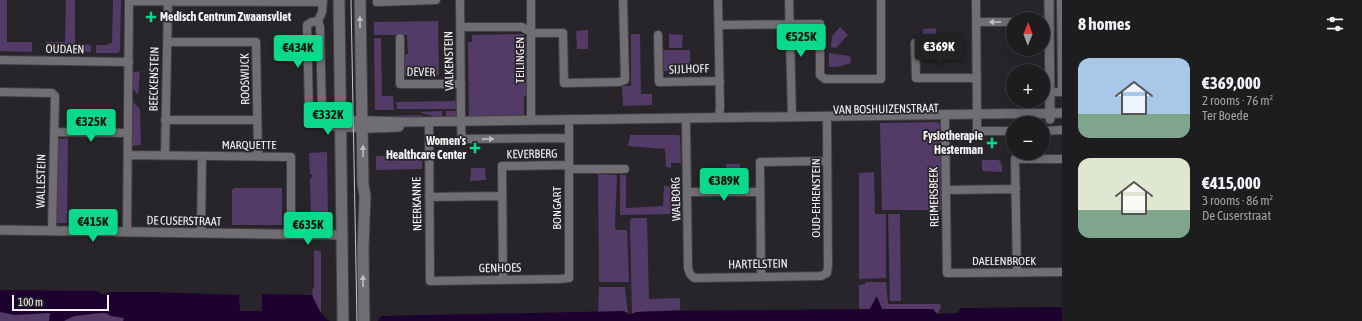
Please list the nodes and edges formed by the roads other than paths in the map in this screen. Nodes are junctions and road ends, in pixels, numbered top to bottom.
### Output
1 (339, 0) edge
2 (360, 0) edge
3 (436, 0) edge
4 (460, 0) edge
5 (531, 0) edge
6 (624, 0) edge
7 (718, 0) edge
8 (789, 0) edge
9 (881, 0) edge
10 (976, 0) edge
11 (1049, 0) edge
12 (1061, 0) edge
13 (129, 1) edge
14 (247, 1) edge
15 (323, 1) edge
16 (168, 2) junction
17 (378, 2) dead end
18 (1047, 12) edge
19 (318, 21) junction
20 (977, 22) junction
21 (1006, 22) edge
22 (718, 24) junction
23 (790, 24) junction
24 (460, 27) junction
25 (532, 33) junction
26 (658, 35) dead end
27 (400, 38) dead end
28 (167, 42) junction
29 (915, 43) dead end
30 (0, 60) edge
31 (129, 62) junction
32 (977, 78) junction
33 (720, 81) junction
34 (461, 84) junction
35 (0, 92) edge
36 (1050, 92) edge
37 (308, 100) junction
38 (322, 100) junction
39 (1050, 108) edge
40 (1062, 113) edge
41 (1050, 116) junction
42 (977, 117) junction
43 (1006, 117) edge
44 (945, 118) junction
45 (1062, 118) edge
46 (827, 119) junction
47 (165, 120) junction
48 (257, 120) junction
49 (792, 120) junction
50 (686, 121) junction
51 (718, 121) junction
52 (340, 123) junction
53 (531, 123) junction
54 (569, 123) junction
55 (362, 124) junction
56 (429, 124) junction
57 (461, 124) junction
58 (1062, 130) edge
59 (1006, 131) edge
60 (1050, 131) edge
61 (54, 132) junction
62 (128, 134) junction
63 (569, 138) junction
64 (128, 155) junction
65 (165, 156) junction
66 (202, 157) junction
67 (258, 157) junction
68 (1062, 159) edge
69 (827, 161) junction
70 (569, 167) junction
71 (625, 169) dead end
72 (1016, 189) junction
73 (946, 190) junction
74 (688, 192) junction
75 (760, 192) junction
76 (502, 196) junction
77 (429, 197) junction
78 (0, 230) edge
79 (52, 231) junction
80 (127, 232) junction
81 (201, 233) junction
82 (291, 234) junction
83 (343, 235) junction
84 (1017, 272) junction
85 (1062, 272) edge
86 (827, 273) joint
87 (947, 273) joint
88 (690, 274) joint
89 (761, 276) junction
90 (569, 278) joint
91 (502, 280) junction
92 (430, 281) joint
93 (343, 321) edge
94 (364, 321) edge

1 - 52 main road
55 -> 2 main road
3 - 17 street
4 - 24 street, VALKENSTEIN
5 - 25 street, TEILINGEN
6 - 25 street
7 - 22 street
8 - 23 street
9 - 23 street
10 - 20 street
11 - 18 street
12 - 36 street
13 - 16 street
13 - 31 street
14 - 15 street
14 - 16 street
15 - 19 street
16 - 28 street, BEECKENSTEIN
19 - 37 street
19 - 38 street
21 -> 20 street
20 - 32 street
22 - 23 street
22 - 33 street
23 - 49 street
24 - 25 street
24 - 34 street, VALKENSTEIN
25 - 53 street, TEILINGEN
26 - 33 street, SIJLHOFF
27 - 34 street, DEVER
28 - 47 street, BEECKENSTEIN
28 - 48 street, ROOSWIJCK
29 - 32 street
30 - 31 street, OUDAEN
31 - 62 street
32 - 42 street
33 - 51 street
34 - 57 street, VALKENSTEIN
35 - 61 street, WALLESTEIN
37 - 38 street
37 - 52 street
38 - 52 street
39 - 41 street
40 - 41 street, VAN BOSHUIZENSTRAAT
41 - 45 street, VAN BOSHUIZENSTRAAT
42 - 43 street, VAN BOSHUIZENSTRAAT
42 - 44 street, VAN BOSHUIZENSTRAAT
42 - 59 street
44 - 46 street, VAN BOSHUIZENSTRAAT
44 - 73 street, REIMERSBEEK
46 - 49 street, VAN BOSHUIZENSTRAAT
46 - 69 street, OUD-EHRENSTEIN
47 - 48 street
47 - 65 street, BEECKENSTEIN
48 - 67 street, ROOSWIJCK
49 - 51 street, VAN BOSHUIZENSTRAAT
50 - 51 street, VAN BOSHUIZENSTRAAT
50 - 54 street, VAN BOSHUIZENSTRAAT
50 - 74 street, WALBORG
52 - 55 street, VAN BOSHUIZENSTRAAT
52 - 83 main road
53 - 54 street, VAN BOSHUIZENSTRAAT
53 - 57 street, VAN BOSHUIZENSTRAAT
54 - 63 street
55 - 56 street, VAN BOSHUIZENSTRAAT
94 -> 55 main road
56 - 57 street, VAN BOSHUIZENSTRAAT
56 - 77 street, NEERKANNE
57 -> 63 street
58 - 60 street
61 - 62 street
61 - 79 street, WALLESTEIN
62 - 64 street
63 - 70 street, BONGART
64 - 65 street, MARQUETTE
64 - 80 street
65 - 66 street, MARQUETTE
66 - 67 street, MARQUETTE
66 - 81 street
67 - 82 street, MARQUETTE
68 - 72 street
69 - 75 street
69 - 86 street, OUD-EHRENSTEIN
70 - 71 street
70 - 76 street, KEVERBERG
70 - 90 street, BONGART
72 - 73 street
72 - 84 street
73 - 87 street, REIMERSBEEK
74 - 75 street
74 - 88 street, WALBORG
75 - 89 street
76 - 77 street
76 - 91 street, KEVERBERG
77 - 92 street, NEERKANNE
78 - 79 street, DE CUSERSTRAAT
79 - 80 street, DE CUSERSTRAAT
80 - 81 street, DE CUSERSTRAAT
81 - 82 street, DE CUSERSTRAAT
82 - 83 street, DE CUSERSTRAAT
83 - 93 main road
84 - 85 street, DAELENBROEK
84 - 87 street, DAELENBROEK
86 - 89 street, HARTELSTEIN
88 - 89 street, HARTELSTEIN
90 - 91 street, GENHOES
91 - 92 street, GENHOES

